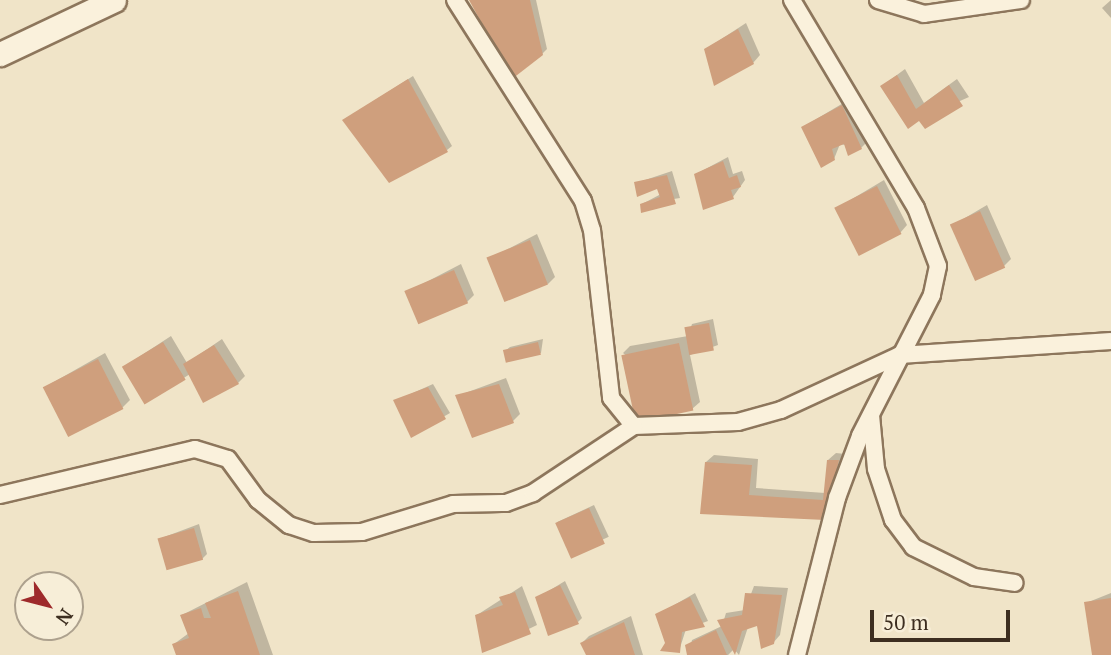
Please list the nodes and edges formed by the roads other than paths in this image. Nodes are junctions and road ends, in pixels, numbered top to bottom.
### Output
1 (114, 0) edge
2 (455, 0) edge
3 (792, 0) edge
4 (877, 0) edge
5 (1021, 0) edge
6 (0, 54) edge
7 (1111, 341) edge
8 (900, 355) junction
9 (870, 415) junction
10 (634, 426) junction
11 (0, 495) edge
12 (1015, 583) dead end
13 (797, 655) edge

1 - 6 street
2 - 10 street
3 - 8 street
4 - 5 street
7 - 8 street
8 - 9 street
8 - 10 street
9 - 12 street
9 - 13 street
10 - 11 street

